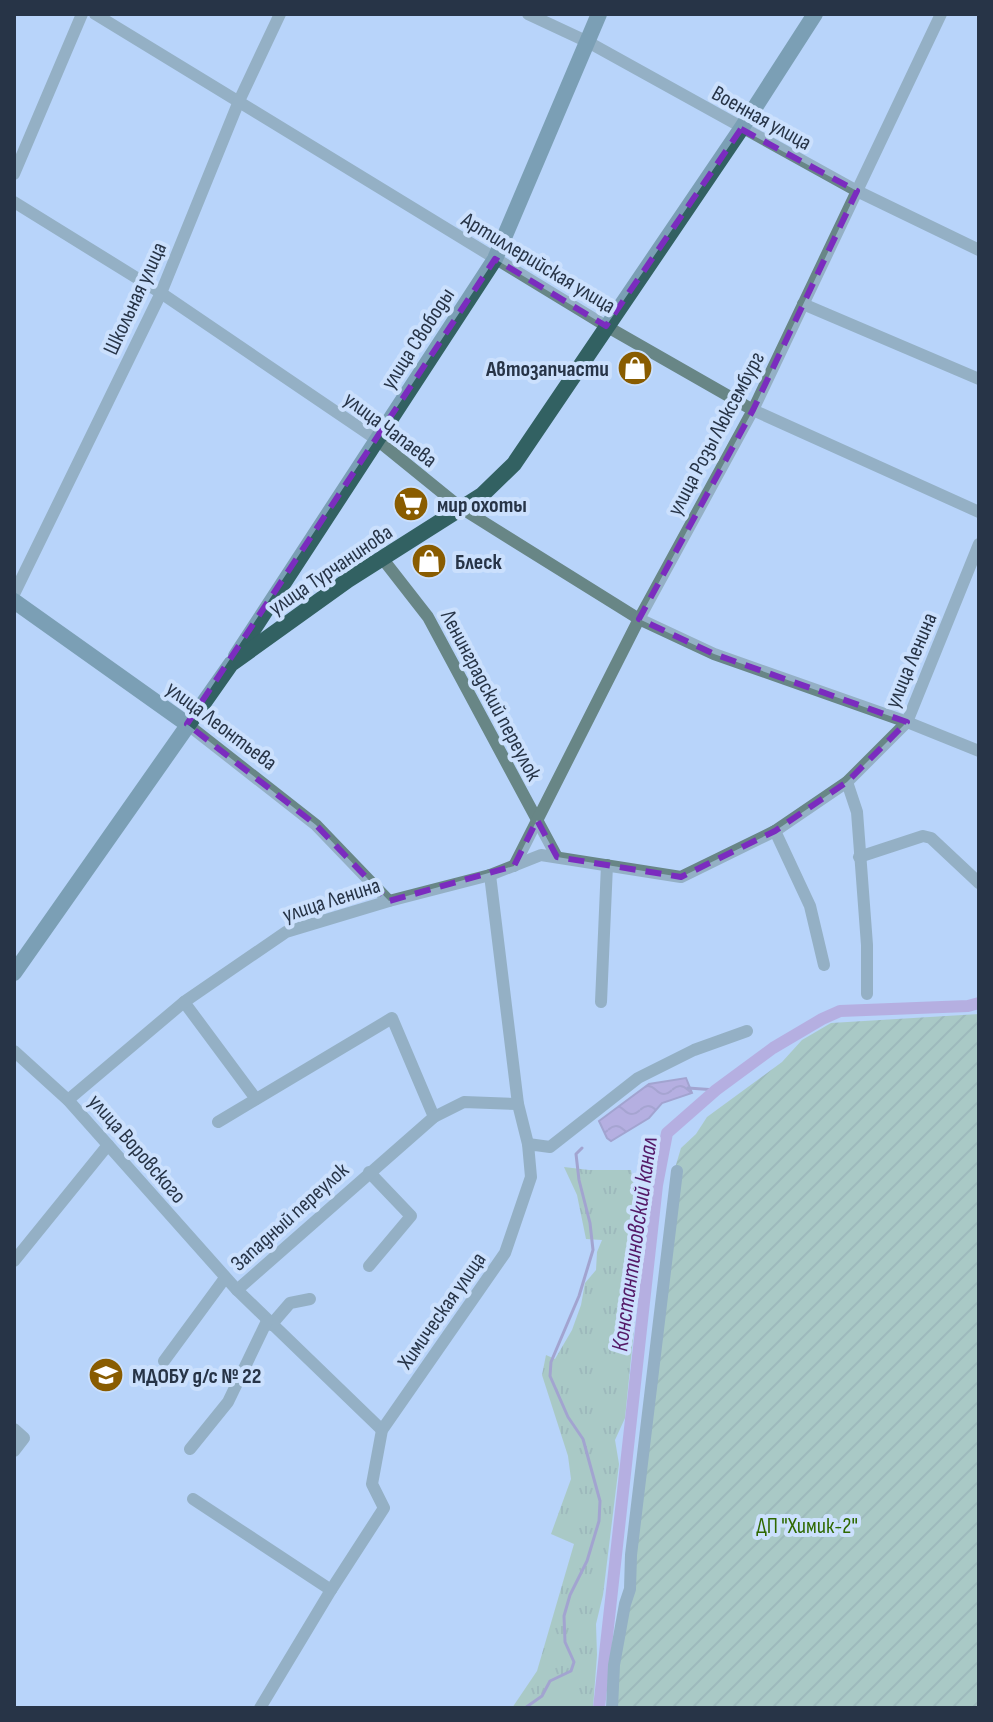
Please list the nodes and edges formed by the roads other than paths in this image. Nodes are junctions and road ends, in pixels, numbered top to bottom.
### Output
1 (82, 14) edge
2 (95, 14) edge
3 (280, 14) edge
4 (528, 14) edge
5 (599, 14) edge
6 (815, 14) edge
7 (941, 14) edge
8 (588, 42) junction
9 (239, 101) junction
10 (741, 129) junction
11 (14, 174) edge
12 (857, 191) junction
13 (14, 202) edge
14 (979, 250) edge
15 (495, 259) junction
16 (161, 293) junction
17 (803, 304) junction
18 (606, 326) junction
19 (979, 379) edge
20 (753, 410) junction
21 (376, 439) junction
22 (461, 508) junction
23 (979, 512) edge
24 (979, 544) edge
25 (382, 558) junction
26 (14, 594) edge
27 (14, 601) edge
28 (639, 619) junction
29 (231, 664) junction
30 (907, 722) junction
31 (187, 724) junction
32 (979, 751) edge
33 (847, 782) junction
34 (537, 820) junction
35 (775, 831) junction
36 (557, 857) junction
37 (859, 857) junction
38 (607, 865) junction
39 (514, 866) junction
40 (490, 875) junction
41 (979, 883) edge
42 (389, 901) junction
43 (824, 965) dead end
44 (14, 973) edge
45 (867, 994) dead end
46 (184, 1002) junction
47 (601, 1002) dead end
48 (747, 1031) dead end
49 (14, 1051) edge
50 (256, 1099) junction
51 (68, 1100) junction
52 (518, 1104) junction
53 (434, 1117) junction
54 (218, 1122) dead end
55 (528, 1144) junction
56 (108, 1145) junction
57 (677, 1171) dead end
58 (369, 1172) junction
59 (14, 1261) edge
60 (369, 1266) dead end
61 (225, 1278) junction
62 (237, 1290) junction
63 (310, 1299) dead end
64 (269, 1323) junction
65 (164, 1361) dead end
66 (14, 1429) edge
67 (382, 1430) junction
68 (190, 1449) dead end
69 (14, 1451) edge
70 (193, 1499) dead end
71 (331, 1590) junction
72 (260, 1708) edge
73 (612, 1708) edge

1 - 11 street
2 - 9 street, Артиллерийская улица
3 - 9 street, Школьная улица
4 - 8 street, Военная улица
5 - 8 street, улица Свободы
6 - 10 street, улица Турчанинова
7 - 12 street, улица Розы Люксембург
8 - 10 street, Военная улица
8 - 15 street, улица Свободы
9 - 15 street, Артиллерийская улица
9 - 16 street, Школьная улица
10 - 12 street, Военная улица
10 - 18 street, улица Турчанинова
12 - 14 street, Военная улица
12 - 17 street, улица Розы Люксембург
13 - 16 street, улица Чапаева
15 - 18 street, Артиллерийская улица
15 - 21 street, улица Свободы
16 - 21 street, улица Чапаева
16 - 26 street, Школьная улица
17 - 19 street
17 - 20 street, улица Розы Люксембург
18 - 20 street, Артиллерийская улица
18 - 22 street, улица Турчанинова
20 - 23 street, Артиллерийская улица
20 - 28 street, улица Розы Люксембург
21 - 22 street, улица Чапаева
21 - 29 street, улица Свободы
22 - 25 street, улица Турчанинова
22 - 28 street, улица Чапаева
24 - 30 street, улица Ленина
25 - 29 street, улица Турчанинова
25 - 34 street, Ленинградский переулок
27 - 31 street, улица Леонтьева
28 - 30 street, улица Чапаева
28 - 34 street, улица Розы Люксембург
29 - 31 street, улица Турчанинова
30 - 32 street, улица Чапаева
30 - 33 street, улица Ленина
31 - 42 street, улица Леонтьева
31 - 44 street, улица Турчанинова
33 - 35 street, улица Ленина
33 - 37 street
34 - 36 street, Ленинградский переулок
34 - 39 street, улица Розы Люксембург
35 - 38 street, улица Ленина
35 - 43 street
36 - 38 street, улица Ленина
36 - 39 street, улица Ленина
37 - 41 street
37 - 45 street
38 - 47 street
39 - 40 street, улица Ленина
40 - 42 street, улица Ленина
40 - 52 street
42 - 46 street, улица Ленина
46 - 50 street
46 - 51 street, улица Ленина
48 - 55 street
49 - 51 street, улица Воровского
50 - 53 street
50 - 54 street
51 - 56 street, улица Воровского
52 - 53 street, Западный переулок
52 - 55 street
53 - 58 street, Западный переулок
55 - 67 street, Химическая улица
56 - 59 street
56 - 61 street, улица Воровского
57 - 73 street
58 - 60 street, Западный переулок
58 - 62 street, Западный переулок
61 - 62 street, улица Воровского
61 - 65 street
62 - 64 street, улица Воровского
63 - 64 street
64 - 67 street, улица Воровского
64 - 68 street
66 - 69 street
67 - 71 street, Химическая улица
70 - 71 street
71 - 72 street, Химическая улица

